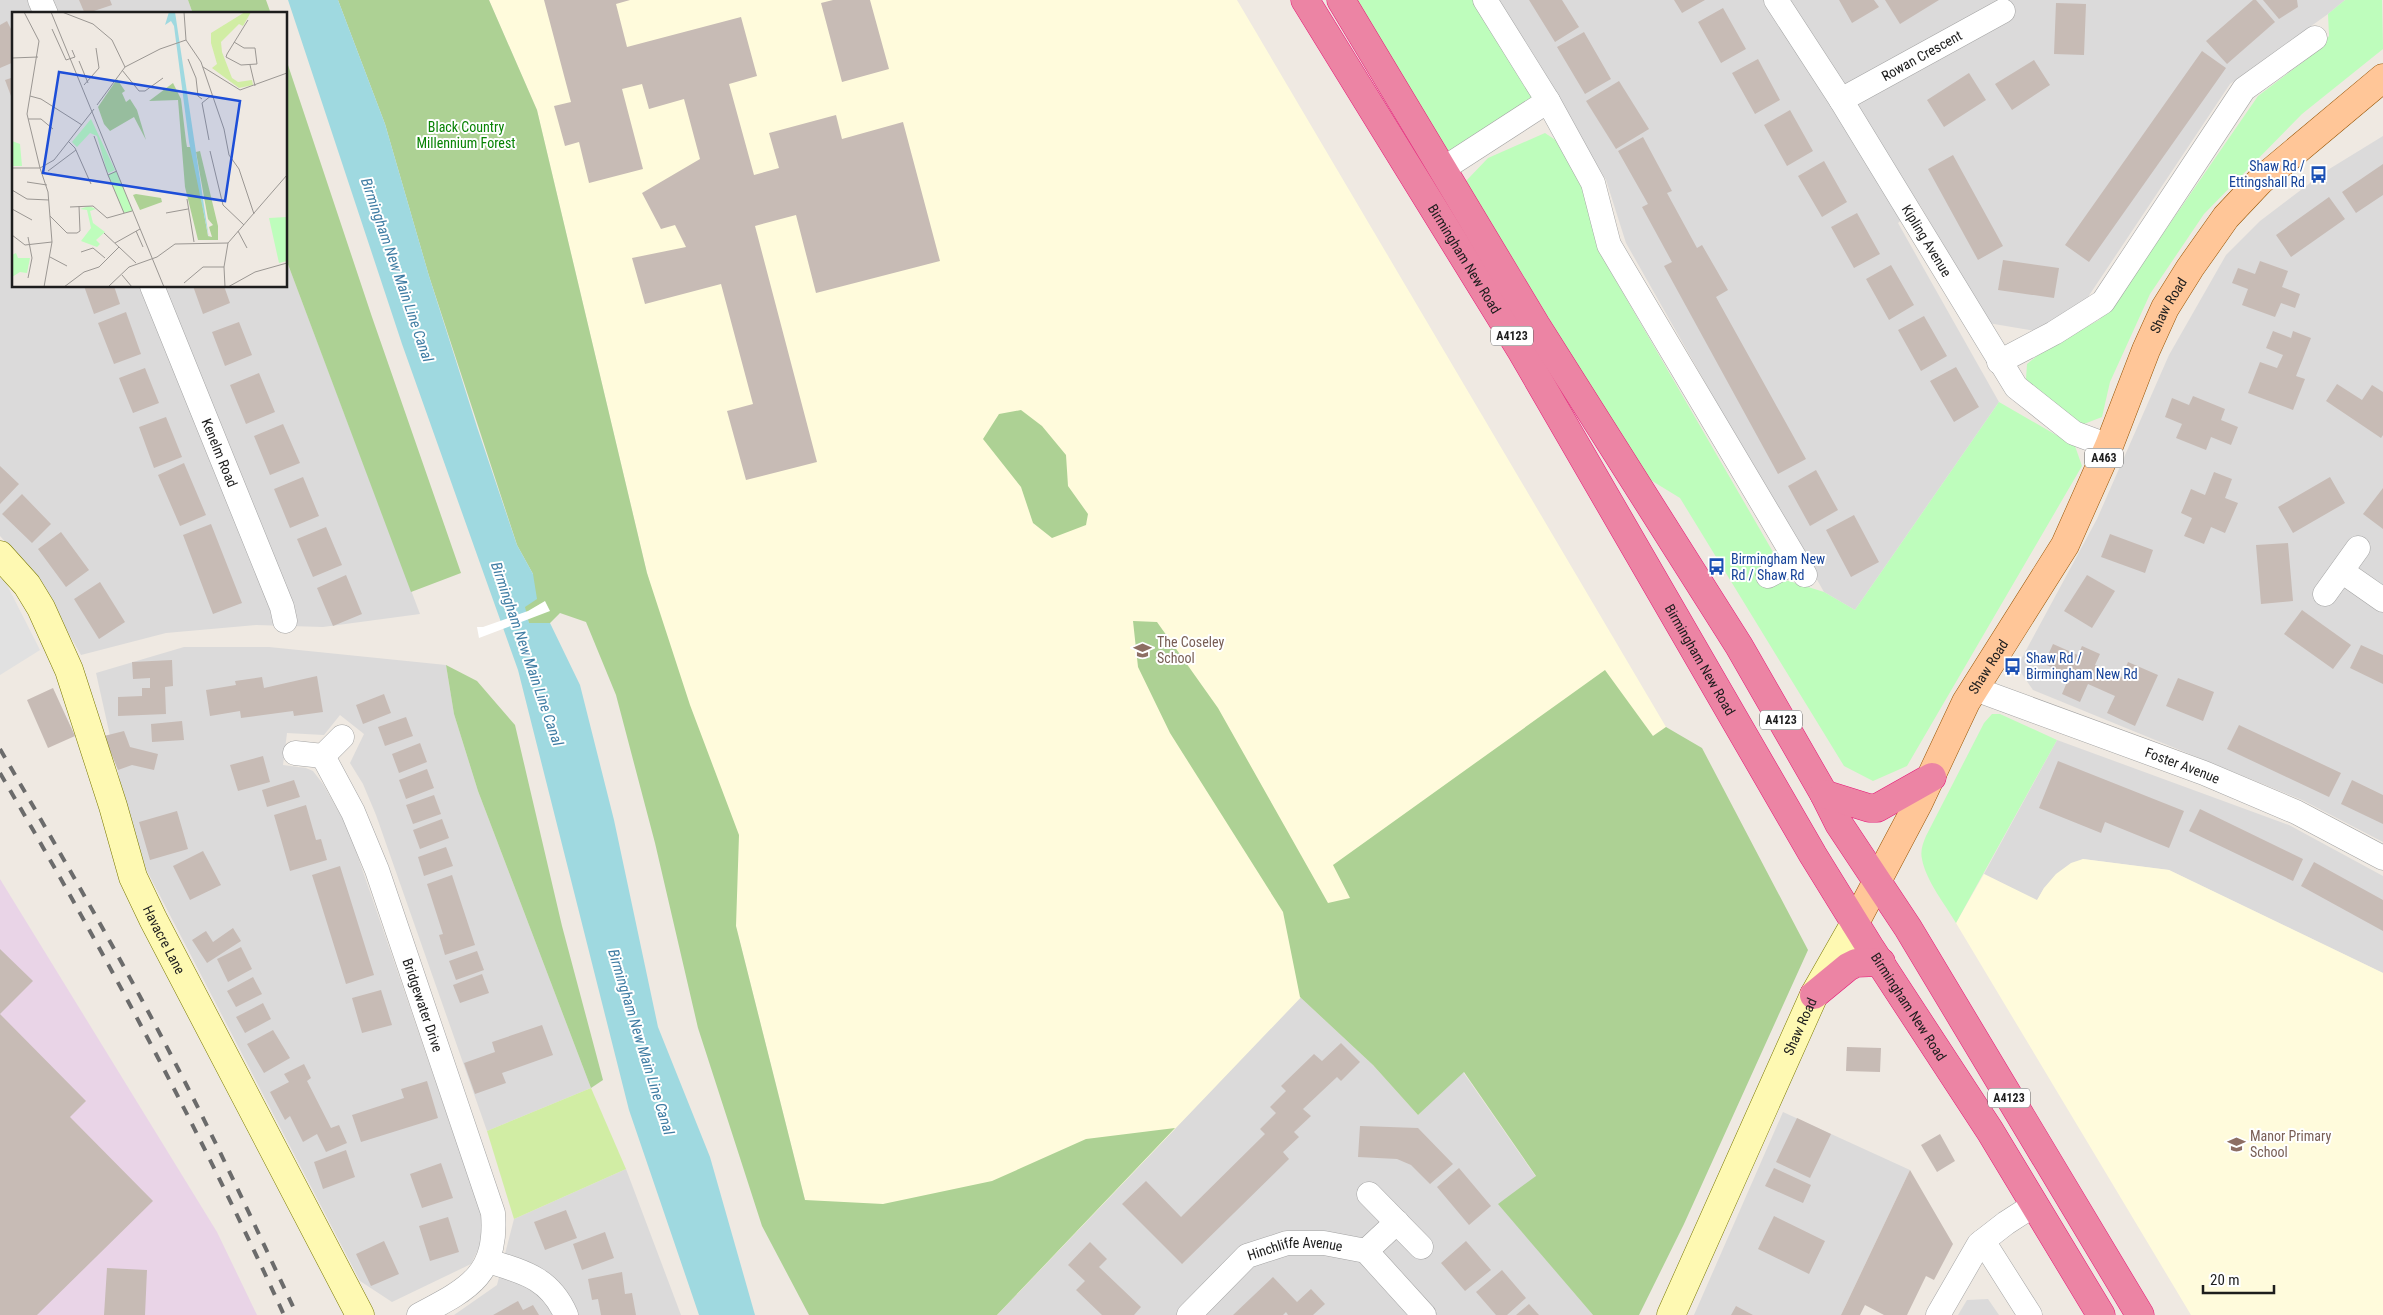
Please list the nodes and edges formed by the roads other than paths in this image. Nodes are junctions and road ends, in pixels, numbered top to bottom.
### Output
1 (40, 0) edge
2 (1305, 0) edge
3 (1340, 0) edge
4 (1485, 0) edge
5 (1776, 0) edge
6 (2003, 11) dead end
7 (45, 12) edge
8 (2315, 38) dead end
9 (2383, 78) edge
10 (1841, 100) junction
11 (1548, 101) junction
12 (1442, 170) junction
13 (153, 288) edge
14 (1999, 362) junction
15 (2109, 446) junction
16 (2358, 548) dead end
17 (0, 555) edge
18 (2342, 572) junction
19 (1768, 576) dead end
20 (2325, 594) dead end
21 (2383, 600) edge
22 (285, 621) dead end
23 (1975, 689) junction
24 (342, 737) dead end
25 (295, 753) dead end
26 (323, 756) junction
27 (1932, 777) junction
28 (1824, 794) junction
29 (2383, 858) edge
30 (1878, 881) junction
31 (1855, 923) junction
32 (1881, 962) junction
33 (1814, 995) junction
34 (1369, 1194) dead end
35 (2034, 1205) junction
36 (1397, 1222) junction
37 (1983, 1241) junction
38 (1421, 1247) dead end
39 (1366, 1251) junction
40 (488, 1261) junction
41 (360, 1315) edge
42 (419, 1315) edge
43 (566, 1315) edge
44 (1189, 1315) edge
45 (1424, 1315) edge
46 (1672, 1315) edge
47 (1938, 1315) edge
48 (2030, 1315) edge
49 (2101, 1315) edge
50 (2140, 1315) edge

1 - 7 street
2 - 31 highway, Birmingham New Road / A4123
3 - 12 highway, Birmingham New Road / A4123
4 - 11 street
5 - 10 street, Kipling Avenue
6 - 10 street, Rowan Crescent
8 - 14 street
9 - 15 main road, Shaw Road / A463
10 - 14 street, Kipling Avenue
11 - 12 street
11 - 19 street
12 - 28 highway, Birmingham New Road / A4123
13 - 22 street, Kenelm Road
14 - 15 street, Kipling Avenue
15 - 23 main road, Shaw Road / A463
16 - 18 street
17 - 41 street, Havacre Lane
18 - 20 street
18 - 21 street
23 - 27 main road, Shaw Road / A463
23 - 29 street, Foster Avenue
24 - 26 street
25 - 26 street
26 - 40 street, Bridgewater Drive
27 - 28 highway
27 - 30 main road, Shaw Road / A463
28 - 30 highway, Birmingham New Road / A4123
30 - 31 main road, Shaw Road / A463
30 - 50 highway, Birmingham New Road / A4123
31 - 32 highway, Birmingham New Road / A4123
31 - 33 street, Shaw Road
32 - 33 highway
32 - 35 highway, Birmingham New Road / A4123
33 - 46 street, Shaw Road
34 - 36 street
35 - 37 street
35 - 49 highway, Birmingham New Road / A4123
36 - 38 street
36 - 39 street
37 - 47 street
37 - 48 street
39 - 44 street, Hinchliffe Avenue
39 - 45 street
40 - 42 street, Bridgewater Drive
40 - 43 street

